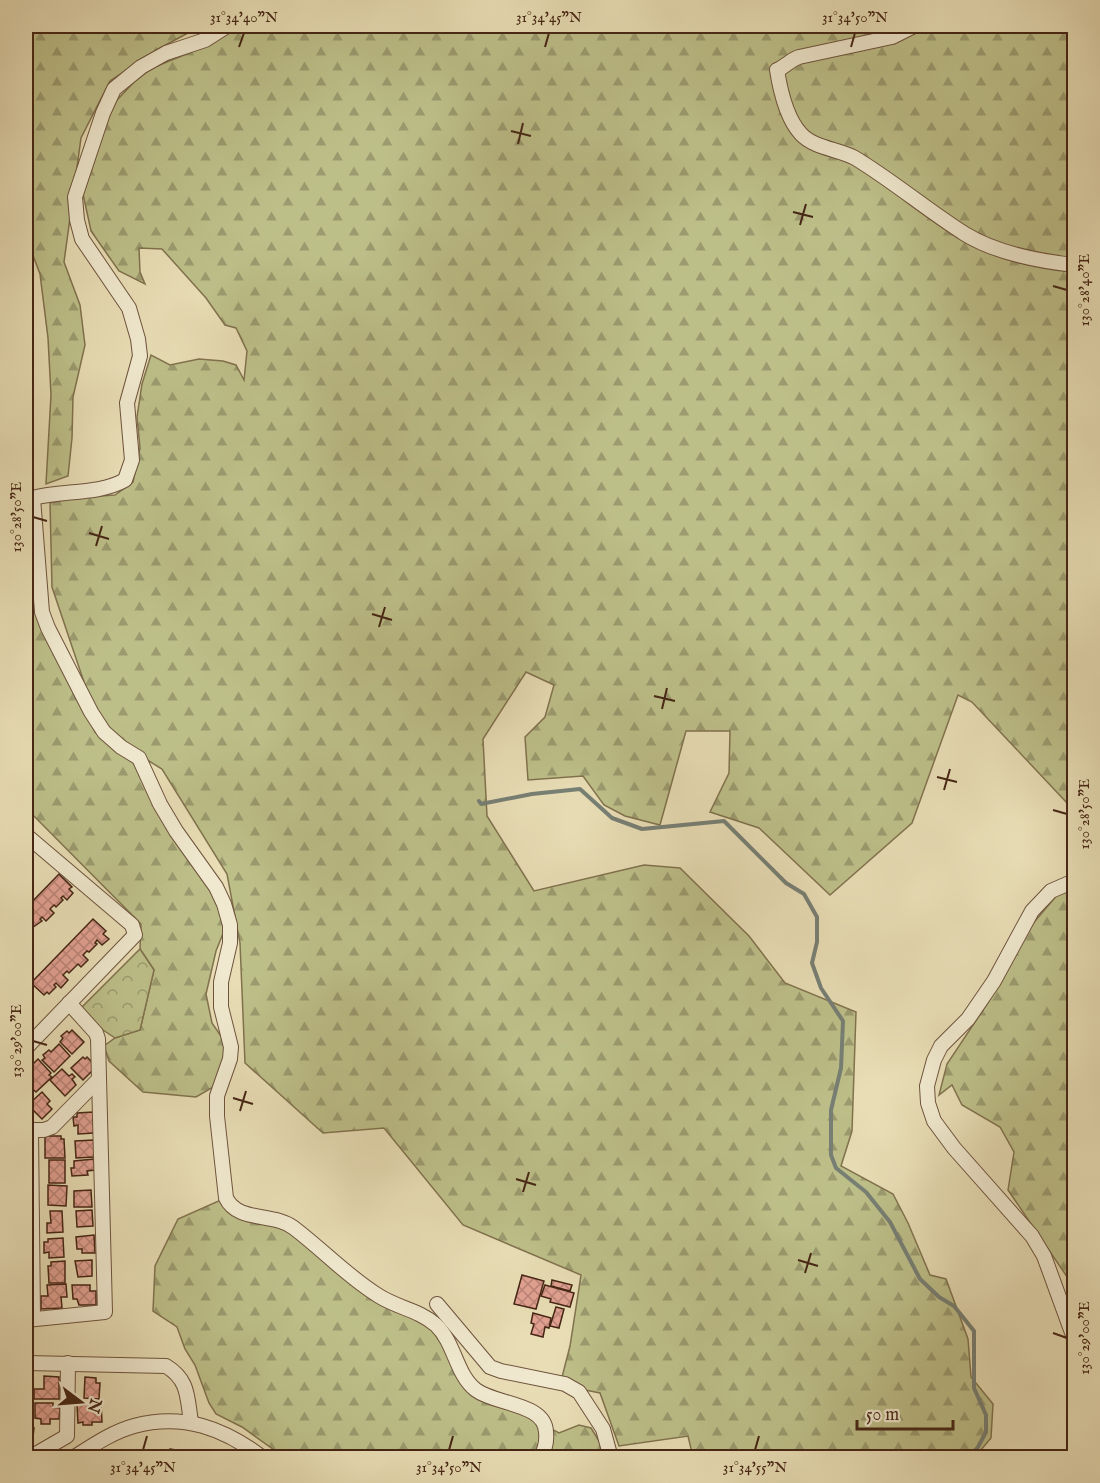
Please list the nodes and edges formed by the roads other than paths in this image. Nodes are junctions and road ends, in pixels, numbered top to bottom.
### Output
1 (227, 26) edge
2 (914, 26) edge
3 (1074, 265) edge
4 (26, 835) edge
5 (1074, 881) edge
6 (69, 1003) junction
7 (26, 1048) edge
8 (99, 1079) junction
9 (28, 1130) edge
10 (28, 1197) edge
11 (29, 1267) edge
12 (437, 1304) dead end
13 (29, 1319) edge
14 (1074, 1338) edge
15 (26, 1363) edge
16 (68, 1363) junction
17 (191, 1422) junction
18 (29, 1458) edge
19 (73, 1458) edge
20 (263, 1458) edge
21 (540, 1458) edge
22 (611, 1458) edge

1 - 21 street
2 - 3 street
4 - 6 street
5 - 14 street
6 - 7 street
6 - 8 street
8 - 9 street
8 - 13 street
9 - 10 street
10 - 11 street
11 - 13 street
12 - 22 street
15 - 16 street
16 - 17 street
16 - 18 street
17 - 19 street
17 - 20 street

